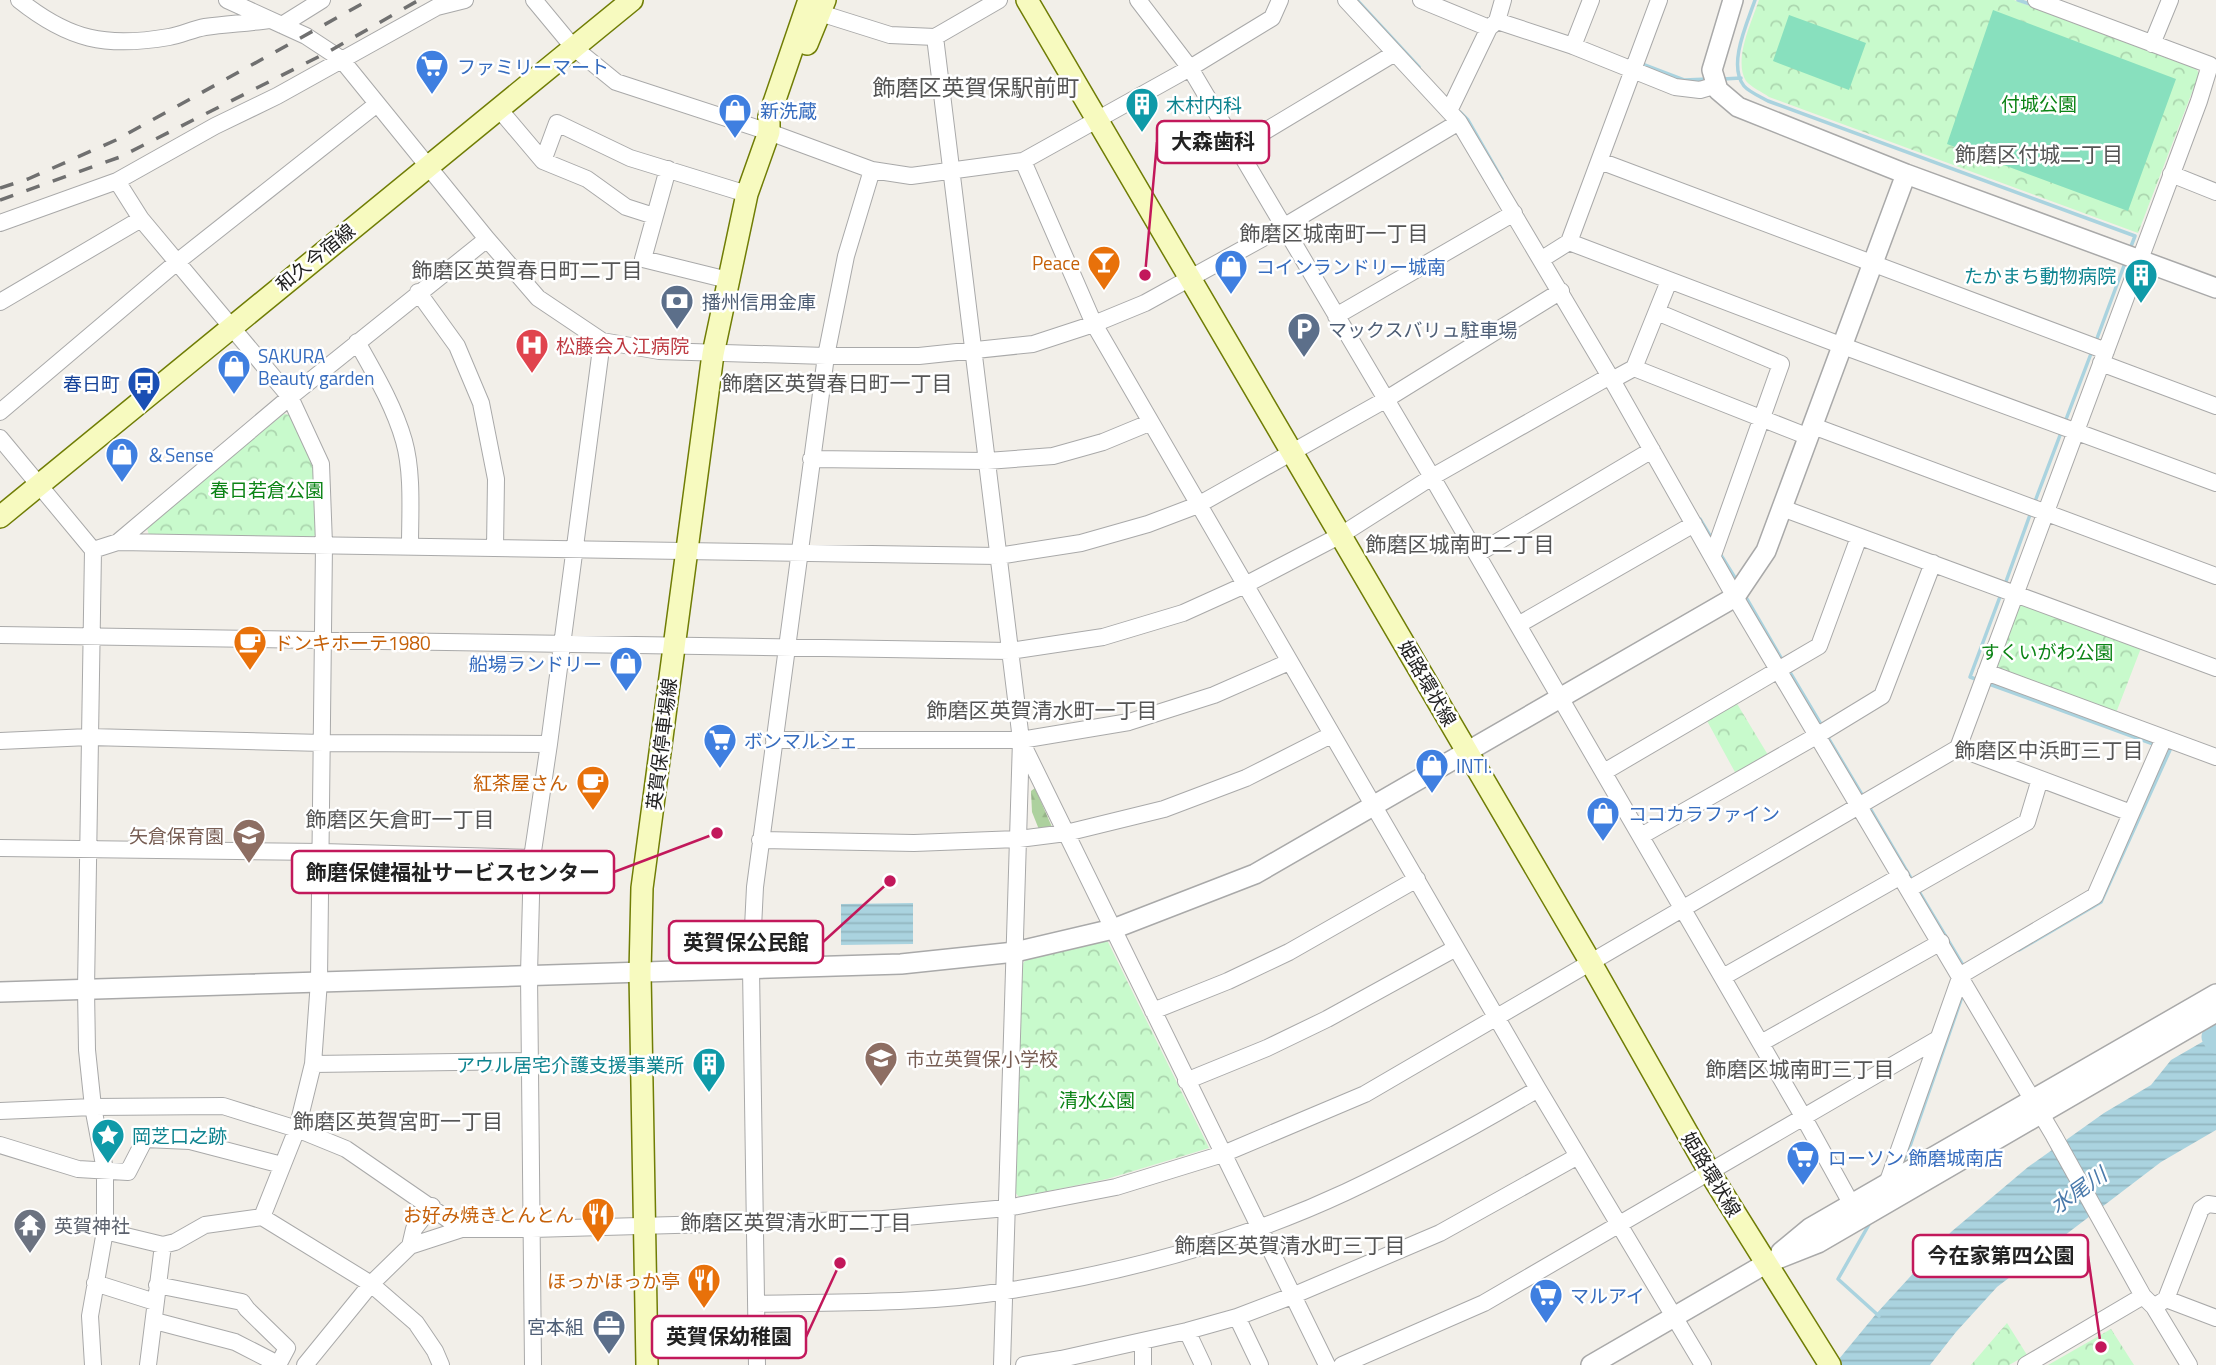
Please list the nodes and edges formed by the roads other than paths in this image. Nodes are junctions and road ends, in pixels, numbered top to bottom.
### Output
1 (19, 0) edge
2 (227, 0) edge
3 (322, 0) edge
4 (465, 0) edge
5 (534, 0) edge
6 (632, 0) edge
7 (999, 0) edge
8 (1027, 0) edge
9 (1138, 0) edge
10 (1280, 0) edge
11 (1346, 0) edge
12 (1422, 0) edge
13 (1503, 0) edge
14 (1591, 0) edge
15 (1659, 0) edge
16 (1733, 0) edge
17 (2036, 0) edge
18 (2170, 0) edge
19 (813, 3) edge
20 (277, 23) junction
21 (1493, 24) junction
22 (935, 37) junction
23 (2152, 44) junction
24 (1573, 46) junction
25 (573, 47) junction
26 (1395, 52) junction
27 (2213, 58) edge
28 (341, 59) junction
29 (1190, 68) junction
30 (1633, 70) junction
31 (1717, 85) junction
32 (2199, 101) junction
33 (377, 104) junction
34 (2216, 107) edge
35 (499, 109) junction
36 (1454, 117) junction
37 (1098, 119) junction
38 (769, 132) junction
39 (1237, 148) junction
40 (543, 161) junction
41 (1023, 161) junction
42 (1600, 161) junction
43 (428, 165) junction
44 (668, 169) junction
45 (872, 170) junction
46 (953, 171) junction
47 (1906, 174) junction
48 (2171, 174) junction
49 (117, 181) junction
50 (2216, 192) edge
51 (747, 194) junction
52 (1514, 213) junction
53 (654, 216) junction
54 (141, 219) junction
55 (0, 223) edge
56 (1283, 227) junction
57 (487, 239) junction
58 (1569, 242) junction
59 (1542, 259) junction
60 (2139, 259) junction
61 (177, 262) junction
62 (1873, 262) junction
63 (728, 280) junction
64 (1191, 280) junction
65 (1669, 281) junction
66 (2216, 288) edge
67 (1560, 291) junction
68 (418, 292) junction
69 (0, 302) edge
70 (1657, 312) junction
71 (1336, 316) junction
72 (1094, 324) junction
73 (231, 327) junction
74 (602, 341) junction
75 (357, 342) junction
76 (1843, 346) junction
77 (974, 351) junction
78 (713, 354) junction
79 (826, 356) junction
80 (2104, 357) junction
81 (1634, 368) junction
82 (1611, 378) junction
83 (290, 397) junction
84 (1385, 400) junction
85 (2216, 406) edge
86 (0, 412) edge
87 (1761, 420) junction
88 (1149, 423) junction
89 (1811, 431) junction
90 (2077, 431) junction
91 (0, 438) edge
92 (1652, 450) junction
93 (1291, 452) junction
94 (811, 459) junction
95 (987, 461) junction
96 (1432, 477) junction
97 (2216, 483) edge
98 (40, 484) junction
99 (1198, 505) junction
100 (1782, 508) junction
101 (2046, 512) junction
102 (0, 517) edge
103 (1694, 524) junction
104 (1341, 535) junction
105 (1860, 537) junction
106 (118, 542) junction
107 (324, 544) junction
108 (410, 546) junction
109 (495, 548) junction
110 (93, 550) junction
111 (575, 550) junction
112 (687, 551) junction
113 (798, 554) junction
114 (1477, 554) junction
115 (1713, 555) junction
116 (998, 556) junction
117 (1933, 563) junction
118 (2216, 576) edge
119 (1245, 585) junction
120 (2015, 594) junction
121 (1735, 597) junction
122 (1518, 625) junction
123 (0, 635) edge
124 (92, 637) junction
125 (324, 640) junction
126 (563, 643) junction
127 (673, 646) junction
128 (785, 647) junction
129 (1010, 652) junction
130 (1289, 662) junction
131 (1778, 668) junction
132 (2216, 668) edge
133 (1986, 672) junction
134 (1560, 697) junction
135 (1331, 735) junction
136 (1818, 735) junction
137 (89, 737) junction
138 (2164, 738) junction
139 (774, 740) junction
140 (1021, 740) junction
141 (0, 741) edge
142 (323, 743) junction
143 (549, 744) junction
144 (1958, 748) junction
145 (1468, 753) junction
146 (2216, 757) edge
147 (1604, 772) junction
148 (2040, 779) junction
149 (1374, 806) junction
150 (1860, 806) junction
151 (2131, 813) junction
152 (1066, 833) junction
153 (1641, 836) junction
154 (1019, 839) junction
155 (760, 840) junction
156 (0, 848) edge
157 (88, 849) junction
158 (322, 852) junction
159 (532, 858) junction
160 (1417, 879) junction
161 (1905, 882) junction
162 (1683, 908) junction
163 (1113, 929) junction
164 (1941, 942) junction
165 (1456, 948) junction
166 (1015, 952) junction
167 (1591, 963) junction
168 (751, 968) junction
169 (640, 973) junction
170 (528, 974) junction
171 (1961, 975) junction
172 (1723, 977) junction
173 (319, 981) junction
174 (86, 989) junction
175 (0, 992) edge
176 (2216, 994) edge
177 (1153, 1012) junction
178 (2216, 1012) edge
179 (1497, 1017) junction
180 (1936, 1040) junction
181 (1761, 1043) junction
182 (530, 1061) junction
183 (313, 1064) junction
184 (1186, 1081) junction
185 (1538, 1089) junction
186 (2036, 1105) junction
187 (93, 1107) junction
188 (0, 1111) edge
189 (1804, 1118) junction
190 (297, 1129) junction
191 (0, 1145) edge
192 (1223, 1154) junction
193 (1578, 1156) junction
194 (282, 1165) junction
195 (105, 1170) junction
196 (1710, 1173) junction
197 (1886, 1184) junction
198 (1852, 1205) junction
199 (2216, 1205) edge
200 (432, 1206) junction
201 (1007, 1208) junction
202 (262, 1217) junction
203 (756, 1223) junction
204 (1619, 1225) junction
205 (644, 1226) junction
206 (1260, 1227) junction
207 (462, 1229) junction
208 (532, 1229) junction
209 (105, 1231) junction
210 (163, 1245) junction
211 (410, 1246) junction
212 (1767, 1263) junction
213 (95, 1283) junction
214 (371, 1284) junction
215 (157, 1285) junction
216 (1004, 1292) junction
217 (1292, 1296) junction
218 (2155, 1301) junction
219 (155, 1302) junction
220 (757, 1304) junction
221 (1237, 1317) junction
222 (1675, 1318) junction
223 (2216, 1318) edge
224 (155, 1321) junction
225 (1187, 1331) junction
226 (1143, 1341) junction
227 (1112, 1357) edge
228 (1061, 1362) edge
229 (1828, 1362) edge
230 (93, 1365) edge
231 (148, 1365) edge
232 (278, 1365) edge
233 (305, 1365) edge
234 (441, 1365) edge
235 (533, 1365) edge
236 (647, 1365) edge
237 (757, 1365) edge
238 (1002, 1365) edge
239 (1024, 1365) edge
240 (1143, 1365) edge
241 (1203, 1365) edge
242 (1261, 1365) edge
243 (1327, 1365) edge
244 (1342, 1365) edge
245 (1591, 1365) edge
246 (1703, 1365) edge
247 (2026, 1365) edge
248 (2189, 1365) edge

1 - 20 street
2 - 20 street
3 - 20 street
4 - 28 street
5 - 25 street
6 - 25 main road, 和久今宿線
7 - 22 street
8 - 37 main road, 姫路環状線
9 - 29 street
10 - 29 street
11 - 26 street
12 - 21 street
13 - 21 street
14 - 24 street
15 - 30 street
16 - 31 street
17 - 23 street
18 - 23 street
19 - 22 street
19 - 38 main road, 英賀保停車場線
20 - 28 street
21 - 24 street
21 - 36 street
22 - 46 street
23 - 27 street
24 - 30 street
25 - 35 main road, 和久今宿線
25 - 38 street
26 - 36 street
26 - 39 street
27 - 32 street
28 - 33 street
28 - 49 street
29 - 37 street
29 - 39 street
30 - 31 street
30 - 42 street
31 - 47 street
32 - 34 street
32 - 48 street
33 - 43 street
33 - 61 street
35 - 40 street
35 - 43 main road, 和久今宿線
36 - 52 street
36 - 56 street
37 - 41 street
37 - 64 main road, 姫路環状線
38 - 45 street
38 - 51 main road, 英賀保停車場線
39 - 56 street
40 - 44 street
40 - 53 street
41 - 46 street
41 - 72 street
42 - 58 street
42 - 62 street
43 - 57 street
43 - 73 main road, 和久今宿線
44 - 51 street
44 - 53 street
45 - 46 street
45 - 79 street
46 - 77 street
47 - 60 street
47 - 62 street
48 - 50 street
48 - 60 street
49 - 54 street
49 - 55 street
51 - 63 main road, 英賀保停車場線
52 - 59 street
52 - 71 street
53 - 63 street
54 - 61 street
54 - 69 street
56 - 64 street
56 - 71 street
57 - 68 street
57 - 74 street
58 - 59 street
58 - 65 street
59 - 67 street
60 - 66 street
60 - 80 street
61 - 73 street
61 - 86 street
62 - 76 street
62 - 80 street
63 - 78 main road, 英賀保停車場線
64 - 72 street
64 - 93 main road, 姫路環状線
65 - 70 street
65 - 76 street
67 - 82 street
67 - 84 street
68 - 75 street
68 - 109 street
70 - 81 street
70 - 87 street
71 - 84 street
72 - 77 street
72 - 88 street
73 - 83 street
73 - 98 main road, 和久今宿線
74 - 78 street
74 - 111 street
75 - 83 street
75 - 108 street
76 - 89 street
76 - 90 street
77 - 79 street
77 - 95 street
78 - 79 street
78 - 112 main road, 英賀保停車場線
79 - 94 street
80 - 85 street
80 - 90 street
81 - 82 street
81 - 87 street
82 - 92 street
82 - 96 street
83 - 106 street
83 - 107 street
84 - 93 street
84 - 96 street
87 - 89 street
87 - 115 street
88 - 95 street
88 - 99 street
89 - 100 street
89 - 101 street
90 - 97 street
90 - 101 street
91 - 98 street
92 - 103 street
92 - 114 street
93 - 99 street
93 - 104 main road, 姫路環状線
94 - 95 street
94 - 113 street
95 - 116 street
96 - 104 street
96 - 114 street
98 - 102 main road, 和久今宿線
98 - 110 street
99 - 116 street
99 - 119 street
100 - 105 street
100 - 121 street
101 - 118 street
101 - 120 street
103 - 115 street
103 - 122 street
104 - 119 street
104 - 145 main road, 姫路環状線
105 - 117 street
105 - 131 street
106 - 107 street
106 - 110 street
107 - 108 street
107 - 125 street
108 - 109 street
109 - 111 street
110 - 124 street
111 - 112 street
111 - 126 street
112 - 113 street
112 - 127 main road, 英賀保停車場線
113 - 116 street
113 - 128 street
114 - 122 street
115 - 121 street
116 - 129 street
117 - 120 street
117 - 136 street
119 - 129 street
119 - 130 street
120 - 132 street
120 - 133 street
121 - 131 street
121 - 134 street
122 - 134 street
123 - 124 street
124 - 125 street
124 - 137 street
125 - 126 street
125 - 142 street
126 - 127 street
126 - 143 street
127 - 128 street
127 - 169 main road, 英賀保停車場線
128 - 129 street
128 - 139 street
129 - 140 street
130 - 135 street
130 - 140 street
131 - 136 street
131 - 147 street
133 - 138 street
133 - 144 street
134 - 145 street
134 - 147 street
135 - 149 street
135 - 152 street
136 - 150 street
136 - 153 street
137 - 141 street
137 - 142 street
137 - 157 street
138 - 146 street
138 - 151 street
139 - 140 street
139 - 155 street
140 - 152 street
140 - 154 street
142 - 143 street
142 - 158 street
143 - 159 street
144 - 148 street
144 - 150 street
145 - 149 street
145 - 167 main road, 姫路環状線
147 - 153 street
148 - 151 street
148 - 161 street
149 - 160 street
149 - 163 street
150 - 161 street
150 - 162 street
151 - 171 street
152 - 154 street
152 - 163 street
153 - 162 street
154 - 155 street
154 - 166 street
155 - 168 street
156 - 157 street
157 - 158 street
157 - 174 street
158 - 159 street
158 - 173 street
159 - 170 street
160 - 165 street
160 - 177 street
161 - 164 street
161 - 172 street
162 - 167 street
162 - 172 street
163 - 166 street
163 - 177 street
164 - 171 street
164 - 181 street
165 - 179 street
165 - 184 street
166 - 168 street
166 - 201 street
167 - 179 street
167 - 196 main road, 姫路環状線
168 - 169 street
168 - 203 street
169 - 170 street
169 - 205 main road, 英賀保停車場線
170 - 173 street
170 - 182 street
171 - 180 street
171 - 186 street
172 - 181 street
173 - 174 street
173 - 183 street
174 - 175 street
174 - 187 street
176 - 186 street
177 - 184 street
178 - 186 street
179 - 185 street
179 - 192 street
180 - 189 street
180 - 197 street
181 - 189 street
182 - 183 street
182 - 208 street
183 - 190 street
184 - 192 street
185 - 193 street
185 - 206 street
186 - 197 street
186 - 212 street
186 - 218 street
187 - 188 street
187 - 190 street
187 - 195 street
189 - 196 street
189 - 198 street
190 - 194 street
190 - 200 street
191 - 195 street
192 - 201 street
192 - 206 street
193 - 204 street
193 - 217 street
194 - 195 street
194 - 202 street
195 - 209 street
196 - 204 street
196 - 212 main road, 姫路環状線
197 - 198 street
198 - 212 street
199 - 218 street
200 - 207 street
200 - 211 street
201 - 203 street
201 - 216 street
202 - 210 street
202 - 214 street
203 - 205 street
203 - 220 street
204 - 222 street
204 - 244 street
205 - 208 street
205 - 236 main road, 英賀保停車場線
206 - 216 street
206 - 217 street
207 - 208 street
207 - 211 street
208 - 235 street
209 - 210 street
209 - 213 street
210 - 215 street
211 - 214 street
212 - 222 street
212 - 229 main road, 姫路環状線
213 - 219 street
213 - 230 street
214 - 233 street
214 - 234 street
215 - 219 street
215 - 232 street
216 - 220 street
216 - 238 street
217 - 221 street
217 - 243 street
218 - 223 street
218 - 247 street
218 - 248 street
219 - 224 street
220 - 237 street
221 - 225 street
221 - 242 street
222 - 245 street
222 - 246 street
224 - 231 street
224 - 232 street
225 - 226 street
225 - 241 street
226 - 227 street
226 - 240 street
227 - 228 street
228 - 239 street

